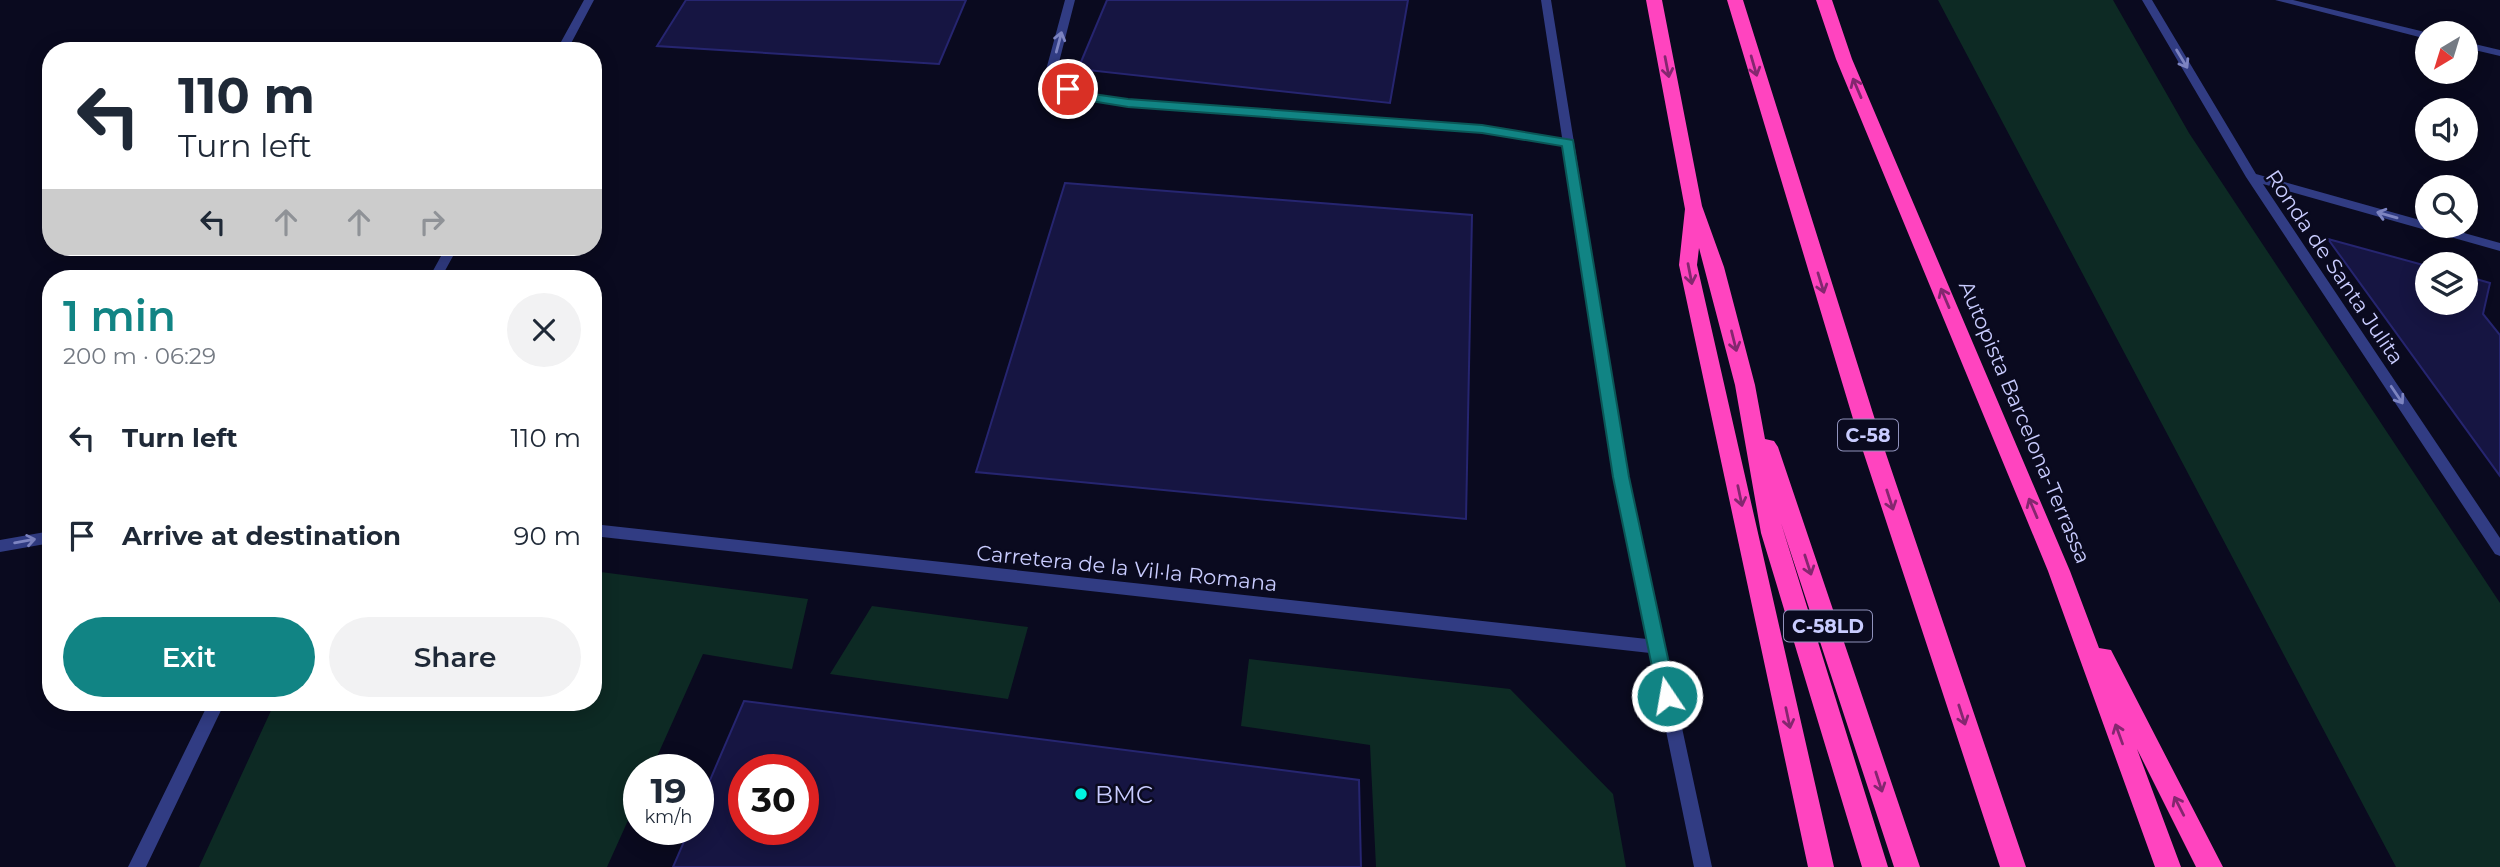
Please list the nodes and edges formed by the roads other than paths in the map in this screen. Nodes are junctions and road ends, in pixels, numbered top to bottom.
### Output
1 (589, 0) edge
2 (1070, 0) edge
3 (1546, 0) edge
4 (1654, 0) edge
5 (1735, 0) edge
6 (1824, 0) edge
7 (2147, 0) edge
8 (2280, 0) edge
9 (2415, 33) edge
10 (566, 42) edge
11 (2478, 48) edge
12 (2500, 53) edge
13 (1568, 143) junction
14 (2252, 177) junction
15 (1693, 206) junction
16 (2500, 247) edge
17 (1745, 385) junction
18 (602, 531) edge
19 (42, 539) edge
20 (0, 546) edge
21 (2500, 550) edge
22 (2059, 571) junction
23 (1657, 647) junction
24 (213, 711) edge
25 (136, 867) edge
26 (1703, 867) edge
27 (1821, 867) edge
28 (1875, 867) edge
29 (1907, 867) edge
30 (2013, 867) edge
31 (2168, 867) edge
32 (2210, 867) edge

1 - 10 street
13 -> 2 street
3 - 13 street
4 -> 15 highway, C-58LD
5 -> 30 highway, C-58
22 -> 6 highway, Autopista Barcelona-Terrassa
7 -> 14 street, Ronda de Santa Julita
8 - 9 street
11 - 12 street
13 - 23 street
16 -> 14 street
14 -> 21 street, Ronda de Santa Julita
15 -> 17 highway, C-58LD
15 -> 27 highway
17 - 28 highway, C-58LD
17 -> 29 highway, C-58LD
18 - 23 street, Carretera de la Vil·la Romana
20 -> 19 street
31 -> 22 highway, Autopista Barcelona-Terrassa
32 -> 22 highway
23 - 26 street
24 - 25 street

